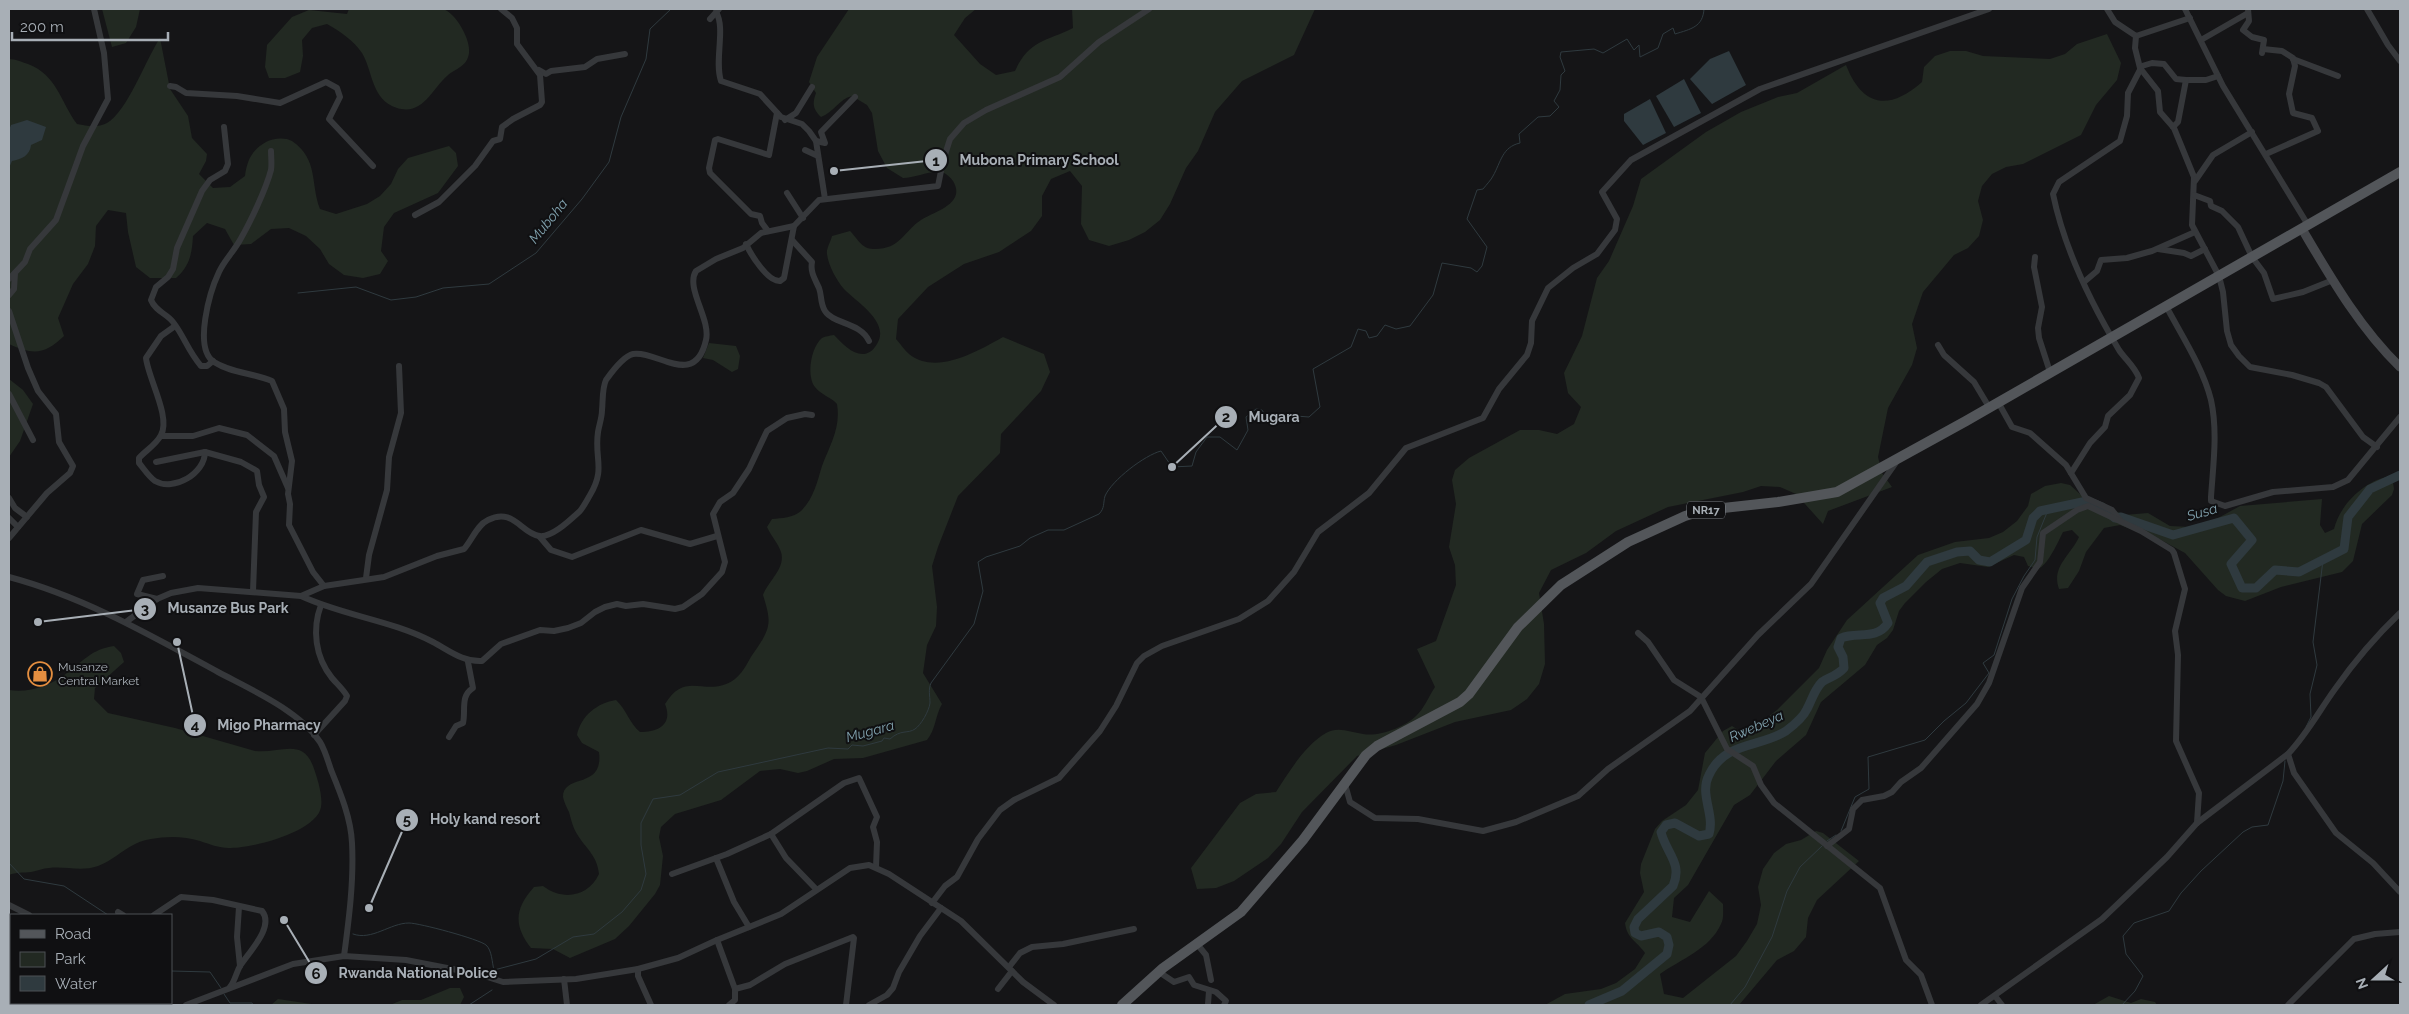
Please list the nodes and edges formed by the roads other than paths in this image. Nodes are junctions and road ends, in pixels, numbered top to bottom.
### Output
1 (94, 9) edge
2 (502, 9) edge
3 (1148, 9) edge
4 (1989, 9) edge
5 (2107, 9) edge
6 (2185, 9) edge
7 (2367, 9) edge
8 (718, 10) edge
9 (2248, 11) edge
10 (2190, 18) junction
11 (710, 19) dead end
12 (2136, 36) junction
13 (2201, 40) junction
14 (104, 51) junction
15 (625, 54) dead end
16 (112, 60) dead end
17 (2294, 60) junction
18 (2400, 62) edge
19 (533, 67) junction
20 (2140, 68) junction
21 (2218, 76) junction
22 (2338, 76) dead end
23 (2186, 80) junction
24 (170, 86) dead end
25 (812, 87) dead end
26 (854, 97) dead end
27 (777, 113) junction
28 (785, 120) junction
29 (224, 127) dead end
30 (2173, 127) junction
31 (2252, 132) junction
32 (816, 141) junction
33 (805, 150) dead end
34 (271, 151) dead end
35 (2266, 154) junction
36 (818, 156) junction
37 (373, 166) dead end
38 (2400, 172) edge
39 (2195, 181) junction
40 (787, 193) dead end
41 (2194, 195) junction
42 (825, 199) junction
43 (415, 215) dead end
44 (803, 218) junction
45 (794, 226) junction
46 (2305, 227) junction
47 (768, 231) junction
48 (2194, 232) junction
49 (792, 240) junction
50 (746, 244) junction
51 (2158, 249) junction
52 (2205, 250) junction
53 (2035, 257) dead end
54 (2252, 257) junction
55 (15, 273) junction
56 (2219, 276) junction
57 (9, 279) edge
58 (2333, 280) junction
59 (2084, 282) junction
60 (9, 295) edge
61 (2166, 306) junction
62 (9, 311) edge
63 (175, 326) junction
64 (2112, 336) junction
65 (869, 341) dead end
66 (1938, 345) dead end
67 (213, 361) junction
68 (399, 366) dead end
69 (2400, 367) edge
70 (2050, 372) junction
71 (9, 394) edge
72 (1998, 402) junction
73 (1989, 408) junction
74 (812, 415) dead end
75 (2400, 418) edge
76 (160, 436) junction
77 (33, 440) dead end
78 (2377, 448) junction
79 (205, 452) junction
80 (1899, 458) junction
81 (156, 462) dead end
82 (2071, 473) junction
83 (289, 489) junction
84 (9, 498) edge
85 (27, 517) junction
86 (9, 518) edge
87 (2119, 518) junction
88 (18, 527) junction
89 (539, 536) junction
90 (717, 536) junction
91 (9, 538) edge
92 (9, 576) edge
93 (163, 576) dead end
94 (366, 578) junction
95 (324, 586) junction
96 (253, 591) junction
97 (301, 596) junction
98 (156, 598) junction
99 (321, 605) junction
100 (2400, 613) edge
101 (126, 622) junction
102 (1638, 633) dead end
103 (468, 662) junction
104 (1701, 697) junction
105 (314, 735) junction
106 (449, 737) dead end
107 (2286, 756) junction
108 (1345, 784) junction
109 (2197, 823) junction
110 (771, 834) junction
111 (1827, 846) junction
112 (716, 858) junction
113 (876, 867) junction
114 (672, 874) dead end
115 (816, 889) junction
116 (2400, 892) edge
117 (932, 903) junction
118 (9, 905) edge
119 (239, 907) junction
120 (941, 908) junction
121 (26, 914) edge
122 (156, 914) edge
123 (749, 927) junction
124 (1134, 929) dead end
125 (2400, 932) edge
126 (717, 940) junction
127 (1197, 944) junction
128 (344, 956) junction
129 (240, 966) junction
130 (638, 969) junction
131 (1010, 969) junction
132 (1160, 972) junction
133 (564, 979) junction
134 (1211, 980) dead end
135 (230, 988) junction
136 (735, 989) junction
137 (998, 989) dead end
138 (1210, 991) junction
139 (1995, 996) junction
140 (735, 1000) junction
141 (1208, 1004) dead end
142 (186, 1005) edge
143 (567, 1005) edge
144 (651, 1005) edge
145 (729, 1005) edge
146 (740, 1005) edge
147 (846, 1005) edge
148 (869, 1005) edge
149 (1054, 1005) edge
150 (1122, 1005) edge
151 (1224, 1005) edge
152 (1932, 1005) edge
153 (1981, 1005) edge
154 (2002, 1005) edge
155 (2288, 1005) edge

1 - 14 street
2 - 19 street
3 - 42 street
4 - 117 street
5 - 12 street
6 - 10 street
7 - 18 street
8 - 11 street
8 - 27 street
9 - 13 street
9 - 17 street
10 - 12 street
10 - 13 street
12 - 20 street
13 - 21 street
14 - 16 street
14 - 55 street
15 - 19 street
17 - 22 street
17 - 35 street
19 - 43 street
20 - 23 street
20 - 30 street
20 - 59 street
21 - 23 street
21 - 31 street
23 - 30 street
24 - 37 street
25 - 28 street
26 - 32 street
27 - 28 street
27 - 47 street
28 - 32 street
29 - 63 street
30 - 39 street
31 - 35 street
31 - 39 street
32 - 36 street
33 - 36 street
34 - 67 street
35 - 46 street
36 - 42 street
38 - 46 main road, NR17
39 - 41 street
40 - 44 street
41 - 48 street
41 - 54 street
42 - 44 street
44 - 45 street
45 - 47 street
45 - 49 street
46 - 54 main road, NR17
46 - 58 main road
47 - 50 street
48 - 51 street
48 - 52 street
49 - 50 street
49 - 65 street
50 - 89 street
51 - 52 street
51 - 59 street
52 - 56 street
53 - 70 street
54 - 56 main road, NR17
54 - 58 street
55 - 57 street
55 - 60 street
56 - 61 main road, NR17
56 - 78 street
58 - 69 main road
59 - 64 street
61 - 64 main road, NR17
61 - 78 street
62 - 85 street
63 - 67 street
63 - 76 street
64 - 70 main road, NR17
64 - 82 street
66 - 73 street
67 - 83 street
68 - 94 street
70 - 72 main road, NR17
71 - 77 street
72 - 73 main road, NR17
72 - 82 street
73 - 80 main road, NR17
74 - 90 street
75 - 78 street
76 - 79 street
76 - 83 street
79 - 81 street
79 - 96 street
80 - 104 street
80 - 108 main road, NR17
82 - 87 street
83 - 95 street
84 - 85 street
85 - 88 street
86 - 88 street
87 - 109 street
87 - 111 street
88 - 91 street
89 - 90 street
89 - 94 street
90 - 103 street
92 - 101 street
93 - 98 street
94 - 95 street
95 - 97 street
96 - 97 street
96 - 98 street
97 - 99 street
98 - 101 street
99 - 103 street
99 - 105 street
100 - 107 street
101 - 105 street
102 - 104 street
103 - 106 street
104 - 108 street
104 - 111 street
105 - 128 street
107 - 109 street
107 - 116 street
108 - 127 main road, NR17
109 - 139 street
110 - 112 street
110 - 113 street
110 - 115 street
111 - 152 street
112 - 114 street
112 - 123 street
113 - 115 street
113 - 117 street
115 - 123 street
117 - 120 street
118 - 121 street
119 - 122 street
119 - 129 street
119 - 129 street
120 - 131 street
120 - 148 street
123 - 126 street
124 - 131 street
125 - 155 street
126 - 130 street
126 - 136 street
127 - 132 main road, NR17
127 - 134 street
128 - 133 street
128 - 135 street
129 - 135 street
130 - 133 street
130 - 144 street
131 - 137 street
131 - 149 street
132 - 138 street
132 - 150 main road, NR17
133 - 143 street
135 - 142 street
136 - 140 street
136 - 147 street
138 - 141 street
138 - 151 street
139 - 153 street
139 - 154 street
140 - 145 street
140 - 146 street

